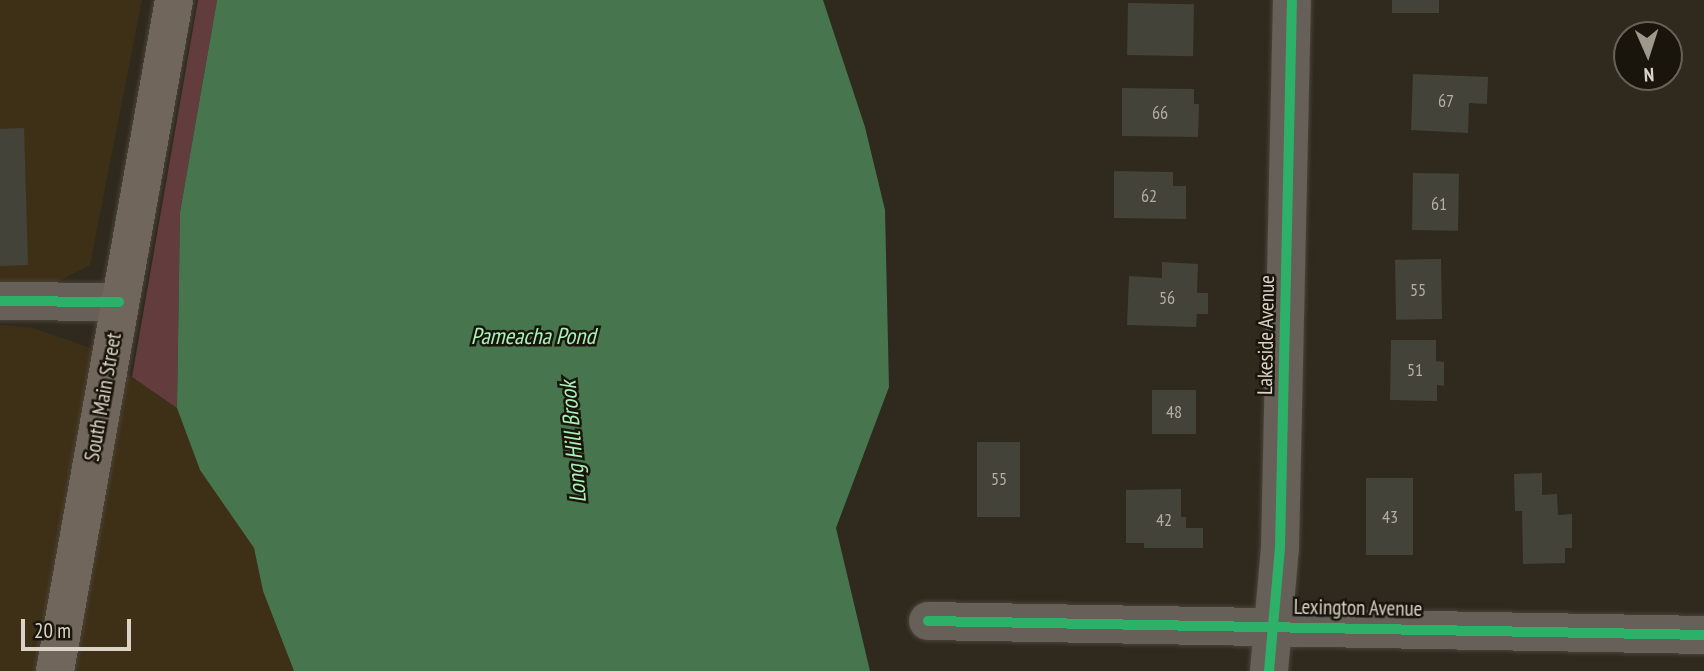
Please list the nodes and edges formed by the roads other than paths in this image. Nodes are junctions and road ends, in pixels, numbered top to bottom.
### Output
1 (174, 0) edge
2 (1292, 0) edge
3 (0, 301) edge
4 (120, 302) junction
5 (928, 621) dead end
6 (1275, 625) junction
7 (1704, 635) edge
8 (55, 671) edge
9 (1269, 671) edge

1 - 4 main road, South Main Street
2 - 6 street, Lakeside Avenue
3 - 4 street
4 - 8 main road, South Main Street
5 - 6 street, Lexington Avenue
6 - 7 street, Lexington Avenue
6 - 9 street, Lakeside Avenue

